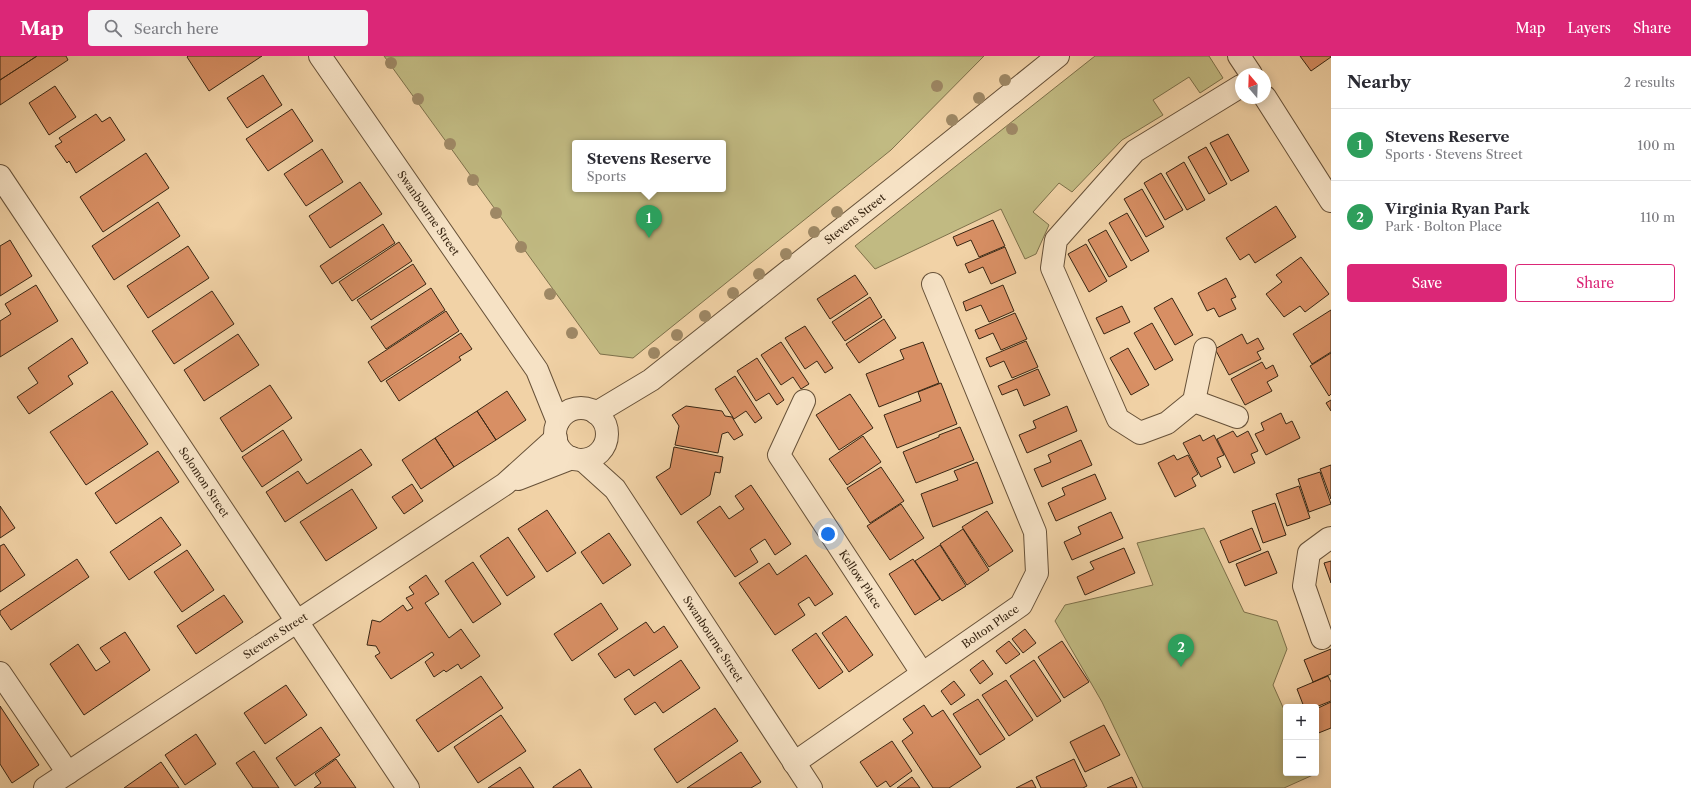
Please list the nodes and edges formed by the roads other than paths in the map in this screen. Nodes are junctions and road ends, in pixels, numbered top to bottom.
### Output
1 (320, 56) edge
2 (1058, 56) edge
3 (1239, 56) edge
4 (1247, 68) edge
5 (1235, 90) edge
6 (1269, 104) edge
7 (0, 176) edge
8 (1331, 201) edge
9 (933, 284) dead end
10 (1205, 349) dead end
11 (537, 370) junction
12 (651, 380) junction
13 (804, 401) dead end
14 (1194, 401) junction
15 (588, 411) junction
16 (1236, 417) dead end
17 (557, 430) junction
18 (606, 438) junction
19 (578, 459) junction
20 (505, 484) junction
21 (616, 489) junction
22 (1331, 538) edge
23 (298, 622) junction
24 (1322, 638) dead end
25 (0, 673) edge
26 (922, 673) junction
27 (794, 763) junction
28 (68, 773) junction
29 (45, 788) edge
30 (408, 788) edge
31 (811, 788) edge

1 - 11 street, Swanbourne Street
2 - 12 street, Stevens Street
3 - 4 street
5 - 14 street
6 - 8 street
7 - 23 street, Solomon Street
9 - 26 street, Bolton Place
10 - 14 street
11 - 15 street, Swanbourne Street
11 - 17 street, Swanbourne Street
12 - 15 street, Stevens Street
12 - 18 street, Stevens Street
13 - 26 street, Kellow Place
14 - 16 street
15 - 17 street, Stevens Street
15 - 18 street
17 - 19 street
17 - 20 street, Stevens Street
18 - 19 street, Stevens Street
18 - 21 street, Swanbourne Street
19 - 20 street, Stevens Street
19 - 21 street, Swanbourne Street
20 - 23 street, Stevens Street
21 - 27 street, Swanbourne Street
22 - 24 street
23 - 28 street, Stevens Street
23 - 30 street, Solomon Street
25 - 28 street
26 - 27 street, Bolton Place
27 - 31 street, Swanbourne Street
28 - 29 street, Stevens Street

